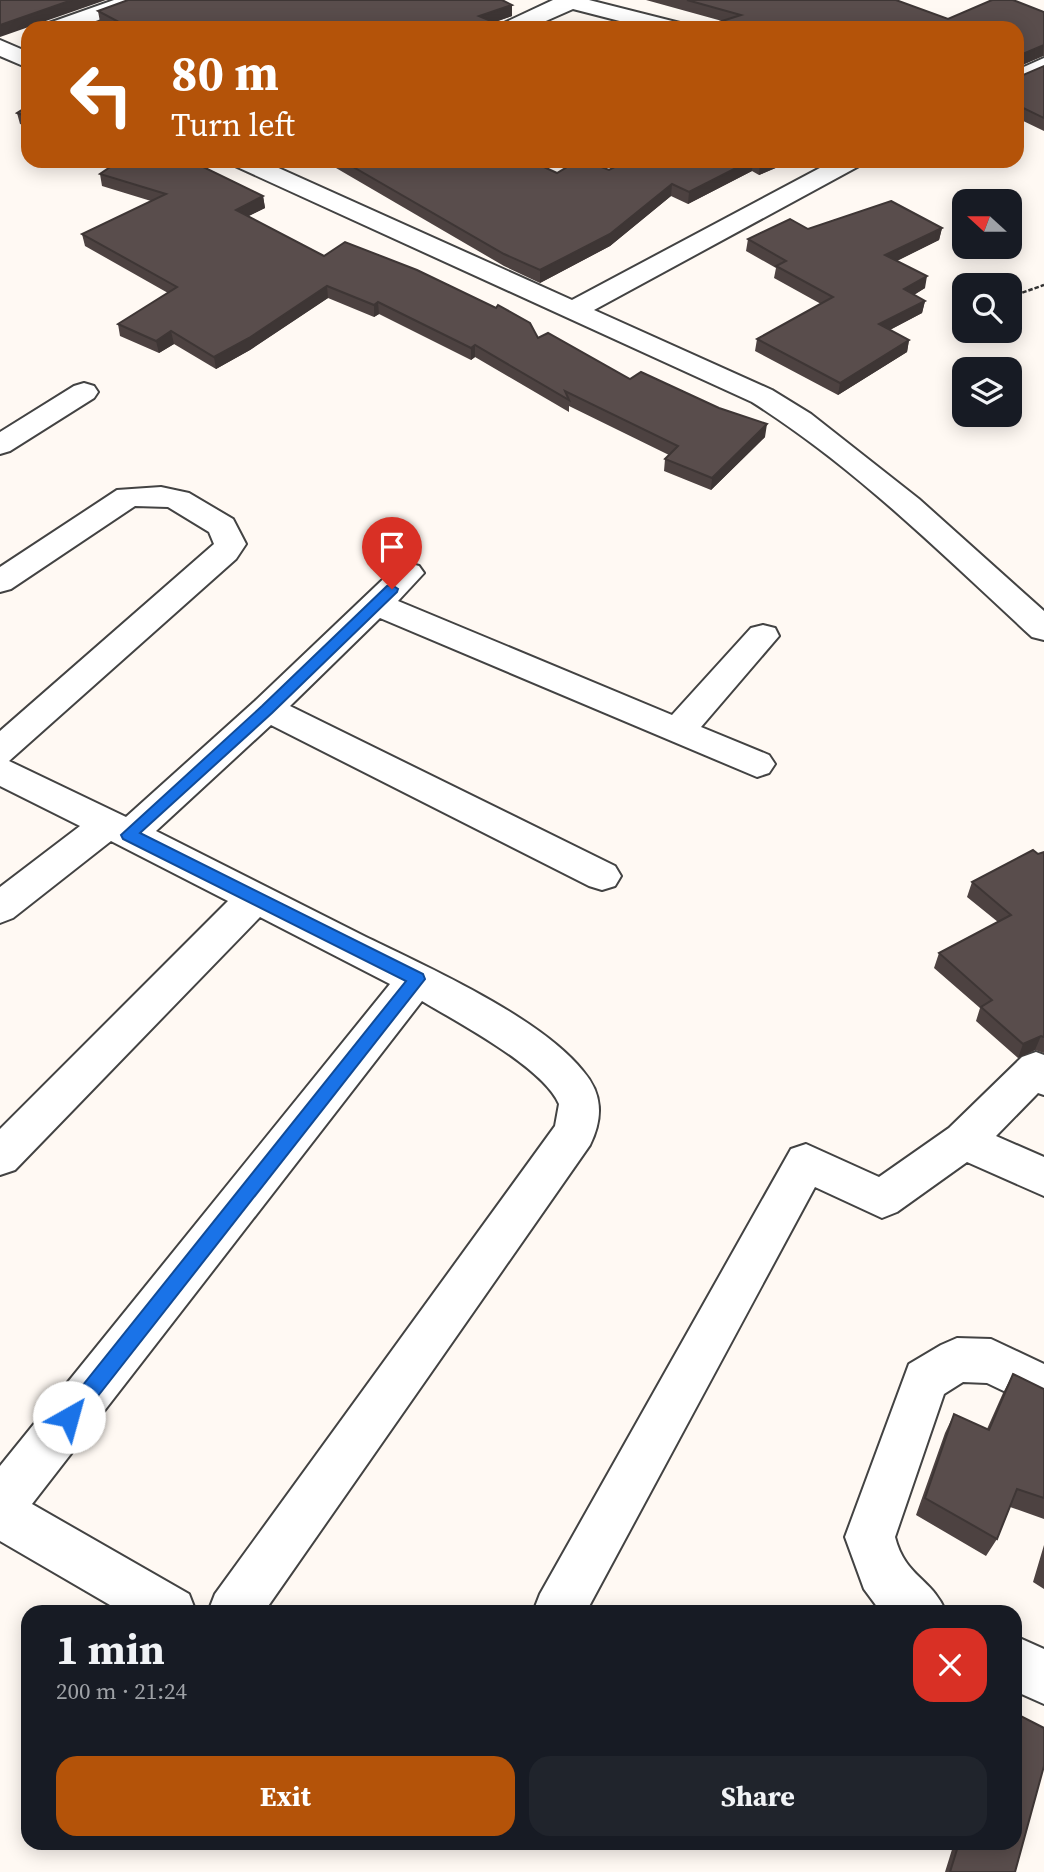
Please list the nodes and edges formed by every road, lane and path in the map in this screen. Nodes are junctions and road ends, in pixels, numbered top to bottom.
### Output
1 (134, 0) edge
2 (567, 1) edge
3 (76, 21) edge
4 (526, 21) edge
5 (645, 21) edge
6 (21, 41) edge
7 (1, 48) edge
8 (21, 58) edge
9 (1044, 65) edge
10 (1024, 75) edge
11 (258, 168) edge
12 (837, 168) edge
13 (1044, 285) edge
14 (1022, 293) edge
15 (572, 311) junction
16 (84, 392) dead end
17 (0, 445) edge
18 (408, 573) dead end
19 (0, 582) edge
20 (376, 604) junction
21 (1044, 629) edge
22 (763, 636) dead end
23 (267, 709) junction
24 (677, 731) junction
25 (0, 751) edge
26 (757, 764) dead end
27 (0, 771) edge
28 (119, 829) junction
29 (602, 876) dead end
30 (254, 899) junction
31 (0, 908) edge
32 (417, 979) junction
33 (1044, 1078) edge
34 (964, 1141) junction
35 (0, 1157) edge
36 (1044, 1177) edge
37 (1044, 1388) edge
38 (0, 1505) edge
39 (0, 1513) edge
40 (160, 1605) edge
41 (238, 1605) edge
42 (562, 1605) edge
43 (912, 1605) edge
44 (1022, 1666) edge
45 (1044, 1678) edge

1 - 3 street
2 - 4 street
2 - 5 street
6 - 7 street
7 - 8 street
9 - 10 street
11 - 15 street
12 - 15 street
13 - 14 path
15 - 21 street
16 - 17 street
18 - 20 street
19 - 25 street
20 - 23 street
20 - 24 street
22 - 24 street
23 - 28 street
23 - 29 street
24 - 26 street
27 - 28 street
28 - 30 street
28 - 31 street
30 - 32 street
30 - 35 street
32 - 38 street
32 - 41 street
33 - 34 street
34 - 36 street
34 - 42 street
37 - 43 street
39 - 40 street
44 - 45 street

